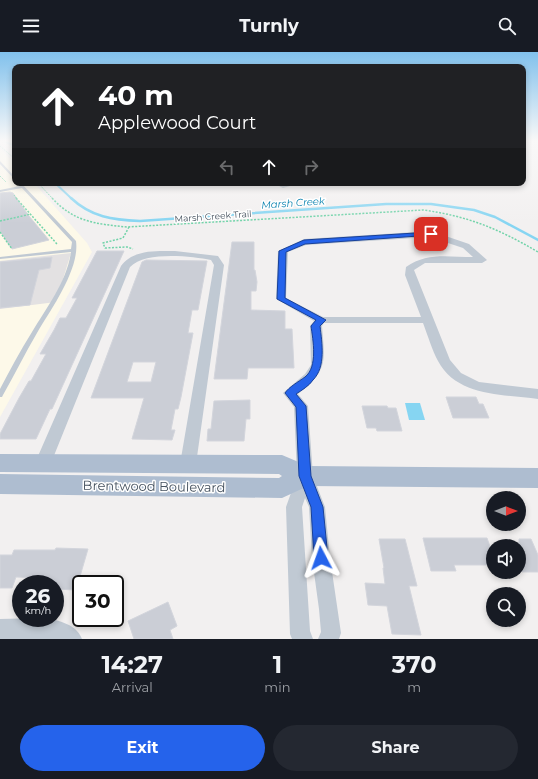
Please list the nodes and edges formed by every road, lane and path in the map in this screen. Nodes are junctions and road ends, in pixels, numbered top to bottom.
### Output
1 (17, 186) edge
2 (21, 186) edge
3 (41, 186) edge
4 (0, 191) edge
5 (13, 193) dead end
6 (31, 214) junction
7 (0, 221) edge
8 (130, 227) junction
9 (0, 232) edge
10 (59, 247) dead end
11 (74, 250) junction
12 (13, 251) dead end
13 (538, 252) edge
14 (145, 255) junction
15 (0, 258) edge
16 (321, 320) junction
17 (428, 320) junction
18 (538, 394) edge
19 (0, 395) edge
20 (0, 463) edge
21 (43, 463) junction
22 (188, 464) junction
23 (305, 476) junction
24 (538, 478) edge
25 (0, 484) edge
26 (0, 629) edge
27 (72, 639) edge
28 (303, 639) edge
29 (328, 639) edge

1 - 4 lane
2 - 11 lane
3 - 8 path, Marsh Creek Trail
5 - 6 path
6 - 7 path
6 - 10 path
8 - 13 path, Marsh Creek Trail
8 - 14 path
9 - 12 path
11 - 15 lane
11 - 19 lane
14 - 21 street
14 - 22 street
16 - 17 street
16 - 17 street
16 - 23 street
17 - 18 street
20 - 21 main road, Brentwood Boulevard
21 - 22 main road, Brentwood Boulevard
22 - 23 main road, Brentwood Boulevard
23 - 24 main road, Brentwood Boulevard
23 - 25 main road, Brentwood Boulevard
23 - 28 street
23 - 29 street
26 - 27 street

